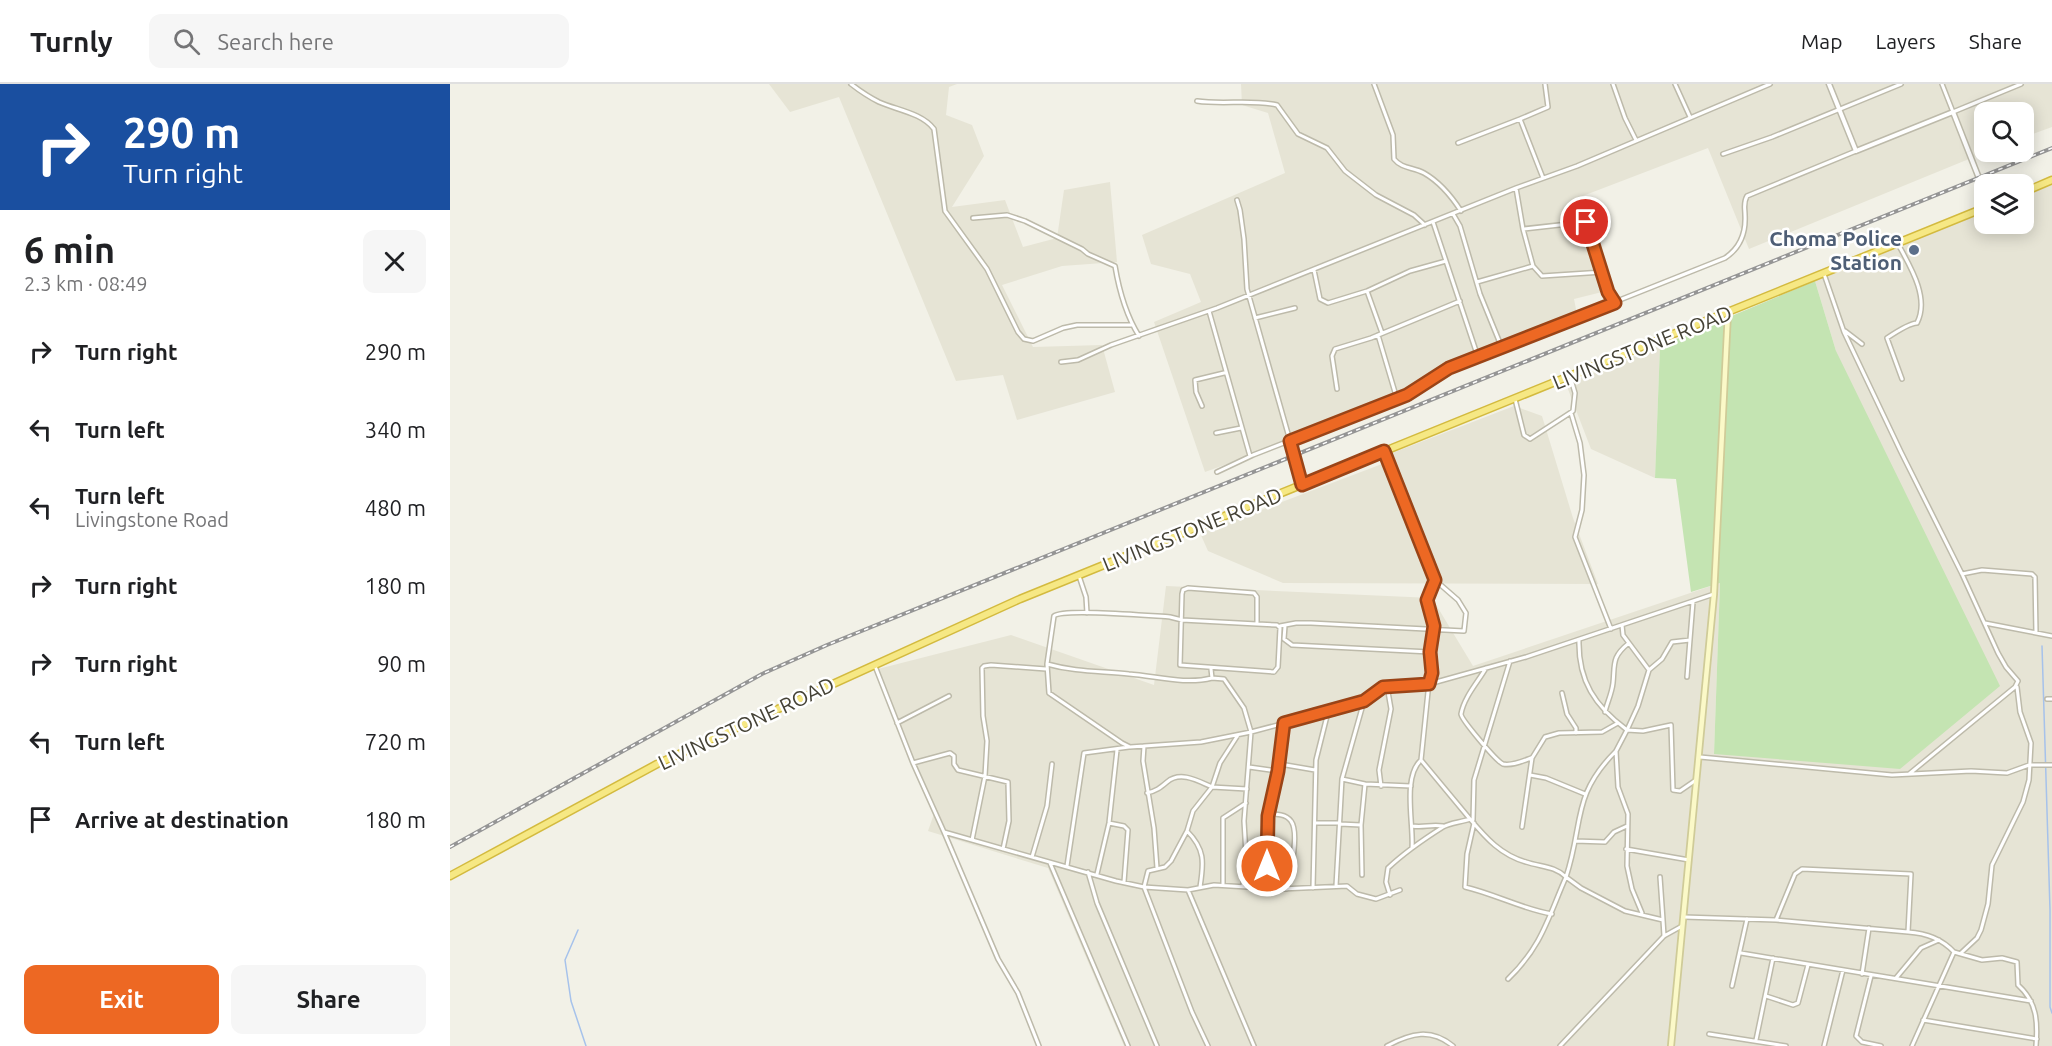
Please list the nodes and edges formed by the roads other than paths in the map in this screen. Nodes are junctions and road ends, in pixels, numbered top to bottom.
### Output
1 (851, 84) edge
2 (1374, 84) edge
3 (1545, 84) edge
4 (1613, 84) edge
5 (1675, 84) edge
6 (1770, 84) edge
7 (1829, 84) edge
8 (1901, 84) edge
9 (1942, 84) edge
10 (2021, 84) edge
11 (1197, 101) dead end
12 (1839, 110) junction
13 (1953, 112) junction
14 (1690, 117) junction
15 (1520, 119) junction
16 (1636, 140) junction
17 (1458, 143) dead end
18 (1856, 151) junction
19 (1723, 154) dead end
20 (1977, 174) edge
21 (1543, 178) junction
22 (2052, 180) edge
23 (1516, 188) junction
24 (2034, 188) edge
25 (1237, 200) dead end
26 (1461, 211) junction
27 (1974, 212) edge
28 (1453, 214) junction
29 (973, 218) dead end
30 (1433, 222) junction
31 (1425, 225) junction
32 (1523, 229) junction
33 (1897, 242) junction
34 (1446, 261) junction
35 (1533, 266) junction
36 (1314, 270) junction
37 (1603, 272) junction
38 (1824, 272) junction
39 (1477, 282) junction
40 (1367, 291) junction
41 (1249, 295) junction
42 (1460, 301) junction
43 (1615, 303) junction
44 (1295, 308) dead end
45 (1209, 311) junction
46 (1728, 312) junction
47 (1255, 318) junction
48 (1132, 325) junction
49 (1843, 330) junction
50 (1380, 334) junction
51 (1139, 336) junction
52 (1862, 345) dead end
53 (1502, 348) junction
54 (1478, 358) junction
55 (1060, 362) dead end
56 (1224, 373) junction
57 (1570, 376) junction
58 (1902, 379) dead end
59 (1337, 389) dead end
60 (1397, 399) junction
61 (1515, 399) junction
62 (1202, 406) dead end
63 (1571, 413) junction
64 (1241, 428) junction
65 (1216, 433) dead end
66 (1290, 441) junction
67 (1384, 451) junction
68 (1250, 456) junction
69 (1216, 472) dead end
70 (1302, 485) junction
71 (1962, 574) junction
72 (1078, 575) junction
73 (1435, 580) junction
74 (1714, 594) junction
75 (1693, 602) junction
76 (1087, 612) junction
77 (1182, 620) junction
78 (1985, 623) junction
79 (1257, 624) junction
80 (1622, 625) junction
81 (1280, 626) junction
82 (1285, 626) junction
83 (1434, 629) junction
84 (1611, 629) junction
85 (2037, 633) junction
86 (2052, 636) edge
87 (1579, 640) junction
88 (1690, 640) junction
89 (1629, 643) junction
90 (1430, 652) junction
91 (1510, 661) junction
92 (874, 664) junction
93 (1046, 667) junction
94 (1486, 668) junction
95 (1211, 669) junction
96 (1649, 670) junction
97 (1687, 677) dead end
98 (1212, 678) junction
99 (1429, 684) junction
100 (2017, 685) junction
101 (1388, 686) junction
102 (1562, 693) dead end
103 (949, 696) dead end
104 (1364, 701) junction
105 (1328, 712) junction
106 (1605, 712) junction
107 (897, 723) junction
108 (1284, 723) junction
109 (1618, 723) junction
110 (1627, 730) junction
111 (1251, 732) junction
112 (1576, 733) junction
113 (1238, 735) junction
114 (1144, 746) junction
115 (1130, 747) junction
116 (1485, 748) junction
117 (1117, 750) junction
118 (1616, 751) junction
119 (1700, 757) junction
120 (1532, 758) junction
121 (1421, 760) junction
122 (913, 763) junction
123 (1052, 764) dead end
124 (1280, 764) junction
125 (2029, 765) junction
126 (2052, 765) edge
127 (1249, 767) junction
128 (1315, 770) junction
129 (1278, 771) junction
130 (1909, 774) junction
131 (1530, 775) junction
132 (985, 776) junction
133 (1698, 778) junction
134 (1342, 779) junction
135 (1365, 784) junction
136 (1381, 786) junction
137 (1411, 786) junction
138 (1212, 787) junction
139 (1247, 789) junction
140 (1147, 792) junction
141 (1585, 794) junction
142 (1246, 803) junction
143 (1269, 814) junction
144 (1472, 821) junction
145 (1109, 823) junction
146 (1316, 823) junction
147 (1340, 823) junction
148 (1361, 825) junction
149 (1412, 826) junction
150 (1443, 826) junction
151 (1627, 826) junction
152 (1522, 827) dead end
153 (1186, 831) junction
154 (944, 832) junction
155 (972, 840) junction
156 (1575, 841) junction
157 (1412, 848) junction
158 (1003, 849) junction
159 (1626, 849) junction
160 (1032, 857) junction
161 (1689, 860) junction
162 (1049, 862) junction
163 (1067, 866) junction
164 (1157, 868) junction
165 (1088, 872) junction
166 (1097, 874) junction
167 (1362, 875) dead end
168 (450, 876) edge
169 (1566, 877) junction
170 (1660, 877) dead end
171 (1124, 882) junction
172 (1223, 885) junction
173 (1243, 886) junction
174 (1336, 886) junction
175 (1144, 887) junction
176 (1200, 887) junction
177 (1267, 888) junction
178 (1313, 888) junction
179 (1287, 889) junction
180 (1188, 890) junction
181 (1400, 890) dead end
182 (1390, 895) junction
183 (1552, 914) junction
184 (1642, 914) junction
185 (1683, 917) junction
186 (1747, 919) junction
187 (1663, 920) junction
188 (1776, 920) junction
189 (1682, 926) junction
190 (1869, 928) junction
191 (1908, 932) junction
192 (1664, 936) junction
193 (1939, 940) junction
194 (1954, 952) junction
195 (1741, 953) junction
196 (1961, 953) junction
197 (1773, 958) junction
198 (1808, 965) junction
199 (1843, 970) junction
200 (1862, 974) junction
201 (1871, 976) junction
202 (1896, 978) junction
203 (1508, 979) dead end
204 (1732, 986) dead end
205 (1938, 987) junction
206 (1766, 996) junction
207 (2031, 1001) junction
208 (1923, 1020) junction
209 (1709, 1034) dead end
210 (2037, 1039) junction
211 (1756, 1040) junction
212 (1039, 1046) edge
213 (1128, 1046) edge
214 (1157, 1046) edge
215 (1208, 1046) edge
216 (1254, 1046) edge
217 (1387, 1046) edge
218 (1453, 1046) edge
219 (1560, 1046) edge
220 (1671, 1046) edge
221 (1786, 1046) edge
222 (1824, 1046) edge
223 (1881, 1046) edge
224 (1912, 1046) edge
225 (2036, 1046) edge

1 - 48 street
2 - 26 street
3 - 15 street
4 - 16 street
5 - 14 street
6 - 14 street
7 - 12 street
8 - 12 street
9 - 13 street
10 - 13 street
11 - 31 street
12 - 18 street
12 - 19 street
13 - 18 street
13 - 20 street
14 - 16 street
15 - 17 street
15 - 21 street
16 - 21 street
18 - 43 street
21 - 23 street
22 - 24 highway
23 - 26 street
23 - 32 street
25 - 41 street
26 - 28 street
27 - 33 highway, LIVINGSTONE ROAD
28 - 30 street
28 - 39 street
29 - 48 street
30 - 31 street
30 - 34 street
31 - 36 street
32 - 35 street
32 - 37 street
33 - 38 highway, LIVINGSTONE ROAD
33 - 58 street
34 - 40 street
34 - 42 street
35 - 37 street
35 - 39 street
36 - 40 street
36 - 41 street
37 - 43 street
38 - 46 highway, LIVINGSTONE ROAD
38 - 49 street
39 - 53 street
40 - 50 street
41 - 45 street
41 - 47 street
42 - 50 street
42 - 54 street
43 - 53 street
44 - 47 street
45 - 51 street
45 - 56 street
46 - 57 highway, LIVINGSTONE ROAD
46 - 74 main road
47 - 66 street
48 - 51 street
49 - 52 street
49 - 71 street
50 - 59 street
50 - 60 street
51 - 55 street
53 - 54 street
54 - 60 street
56 - 62 street
56 - 64 street
57 - 61 highway, LIVINGSTONE ROAD
57 - 63 street
60 - 66 street
61 - 63 street
61 - 67 highway, LIVINGSTONE ROAD
63 - 84 street
64 - 65 street
64 - 68 street
66 - 68 street
66 - 70 street
67 - 70 highway, LIVINGSTONE ROAD
67 - 73 street
68 - 69 street
70 - 72 highway, LIVINGSTONE ROAD
71 - 78 street
71 - 85 street
72 - 76 street
72 - 92 highway, LIVINGSTONE ROAD
73 - 83 street
73 - 83 street
74 - 75 street
74 - 119 main road
75 - 80 street
75 - 88 street
76 - 77 street
76 - 93 street
77 - 79 street
77 - 79 street
77 - 95 street
78 - 85 street
78 - 100 street
79 - 81 street
80 - 84 street
80 - 89 street
81 - 82 street
81 - 95 street
82 - 83 street
82 - 90 street
83 - 90 street
84 - 87 street
85 - 86 street
87 - 91 street
87 - 106 street
88 - 96 street
88 - 97 street
89 - 96 street
89 - 106 street
90 - 99 street
91 - 94 street
91 - 116 street
92 - 107 street
92 - 168 highway, LIVINGSTONE ROAD
93 - 98 street
93 - 115 street
93 - 132 street
94 - 99 street
94 - 116 street
95 - 98 street
96 - 110 street
98 - 111 street
99 - 101 street
99 - 121 street
100 - 125 street
100 - 130 street
101 - 104 street
101 - 136 street
102 - 112 street
103 - 107 street
104 - 105 street
104 - 134 street
105 - 108 street
105 - 128 street
106 - 109 street
107 - 122 street
108 - 111 street
108 - 124 street
109 - 110 street
109 - 112 street
110 - 118 street
110 - 133 street
111 - 113 street
111 - 127 street
112 - 120 street
113 - 114 street
113 - 138 street
114 - 115 street
114 - 140 street
115 - 117 street
116 - 120 street
116 - 144 street
117 - 145 street
117 - 163 street
118 - 141 street
118 - 151 street
119 - 130 street
119 - 133 main road
120 - 131 street
121 - 137 street
121 - 144 street
122 - 132 street
122 - 154 street
123 - 160 street
124 - 128 street
124 - 129 street
125 - 126 street
125 - 130 street
125 - 196 street
127 - 129 street
127 - 139 street
128 - 146 street
129 - 143 street
131 - 141 street
131 - 152 street
132 - 155 street
132 - 158 street
133 - 161 main road
134 - 135 street
134 - 147 street
135 - 136 street
135 - 148 street
136 - 137 street
137 - 149 street
138 - 139 street
138 - 140 street
138 - 153 street
139 - 142 street
140 - 164 street
141 - 156 street
142 - 172 street
142 - 173 street
143 - 177 street
143 - 179 street
144 - 150 street
144 - 169 street
144 - 183 street
145 - 166 street
145 - 171 street
146 - 147 street
146 - 178 street
147 - 148 street
147 - 174 street
148 - 167 street
149 - 150 street
149 - 157 street
150 - 157 street
151 - 156 street
151 - 159 street
153 - 164 street
153 - 176 street
154 - 155 street
154 - 212 street
155 - 158 street
156 - 169 street
157 - 182 street
158 - 160 street
159 - 161 street
159 - 184 street
160 - 162 street
161 - 185 main road
162 - 163 street
162 - 213 street
163 - 165 street
164 - 175 street
165 - 166 street
165 - 214 street
166 - 171 street
169 - 183 street
169 - 184 street
170 - 187 street
171 - 175 street
172 - 173 street
172 - 176 street
173 - 177 street
174 - 178 street
174 - 182 street
175 - 180 street
175 - 215 street
176 - 180 street
177 - 179 street
178 - 179 street
180 - 216 street
181 - 182 street
183 - 203 street
184 - 187 street
185 - 186 street
185 - 189 main road
186 - 188 street
186 - 195 street
187 - 192 street
188 - 190 street
188 - 191 street
189 - 192 street
189 - 220 main road
190 - 191 street
190 - 200 street
191 - 193 street
192 - 219 street
193 - 194 street
193 - 202 street
194 - 196 street
194 - 205 street
195 - 197 street
195 - 204 street
196 - 207 street
197 - 198 street
197 - 206 street
198 - 199 street
198 - 206 street
199 - 200 street
199 - 222 street
200 - 201 street
201 - 202 street
201 - 223 street
202 - 205 street
205 - 207 street
205 - 208 street
206 - 211 street
207 - 210 street
208 - 210 street
208 - 224 street
209 - 211 street
210 - 225 street
211 - 221 street
217 - 218 street

